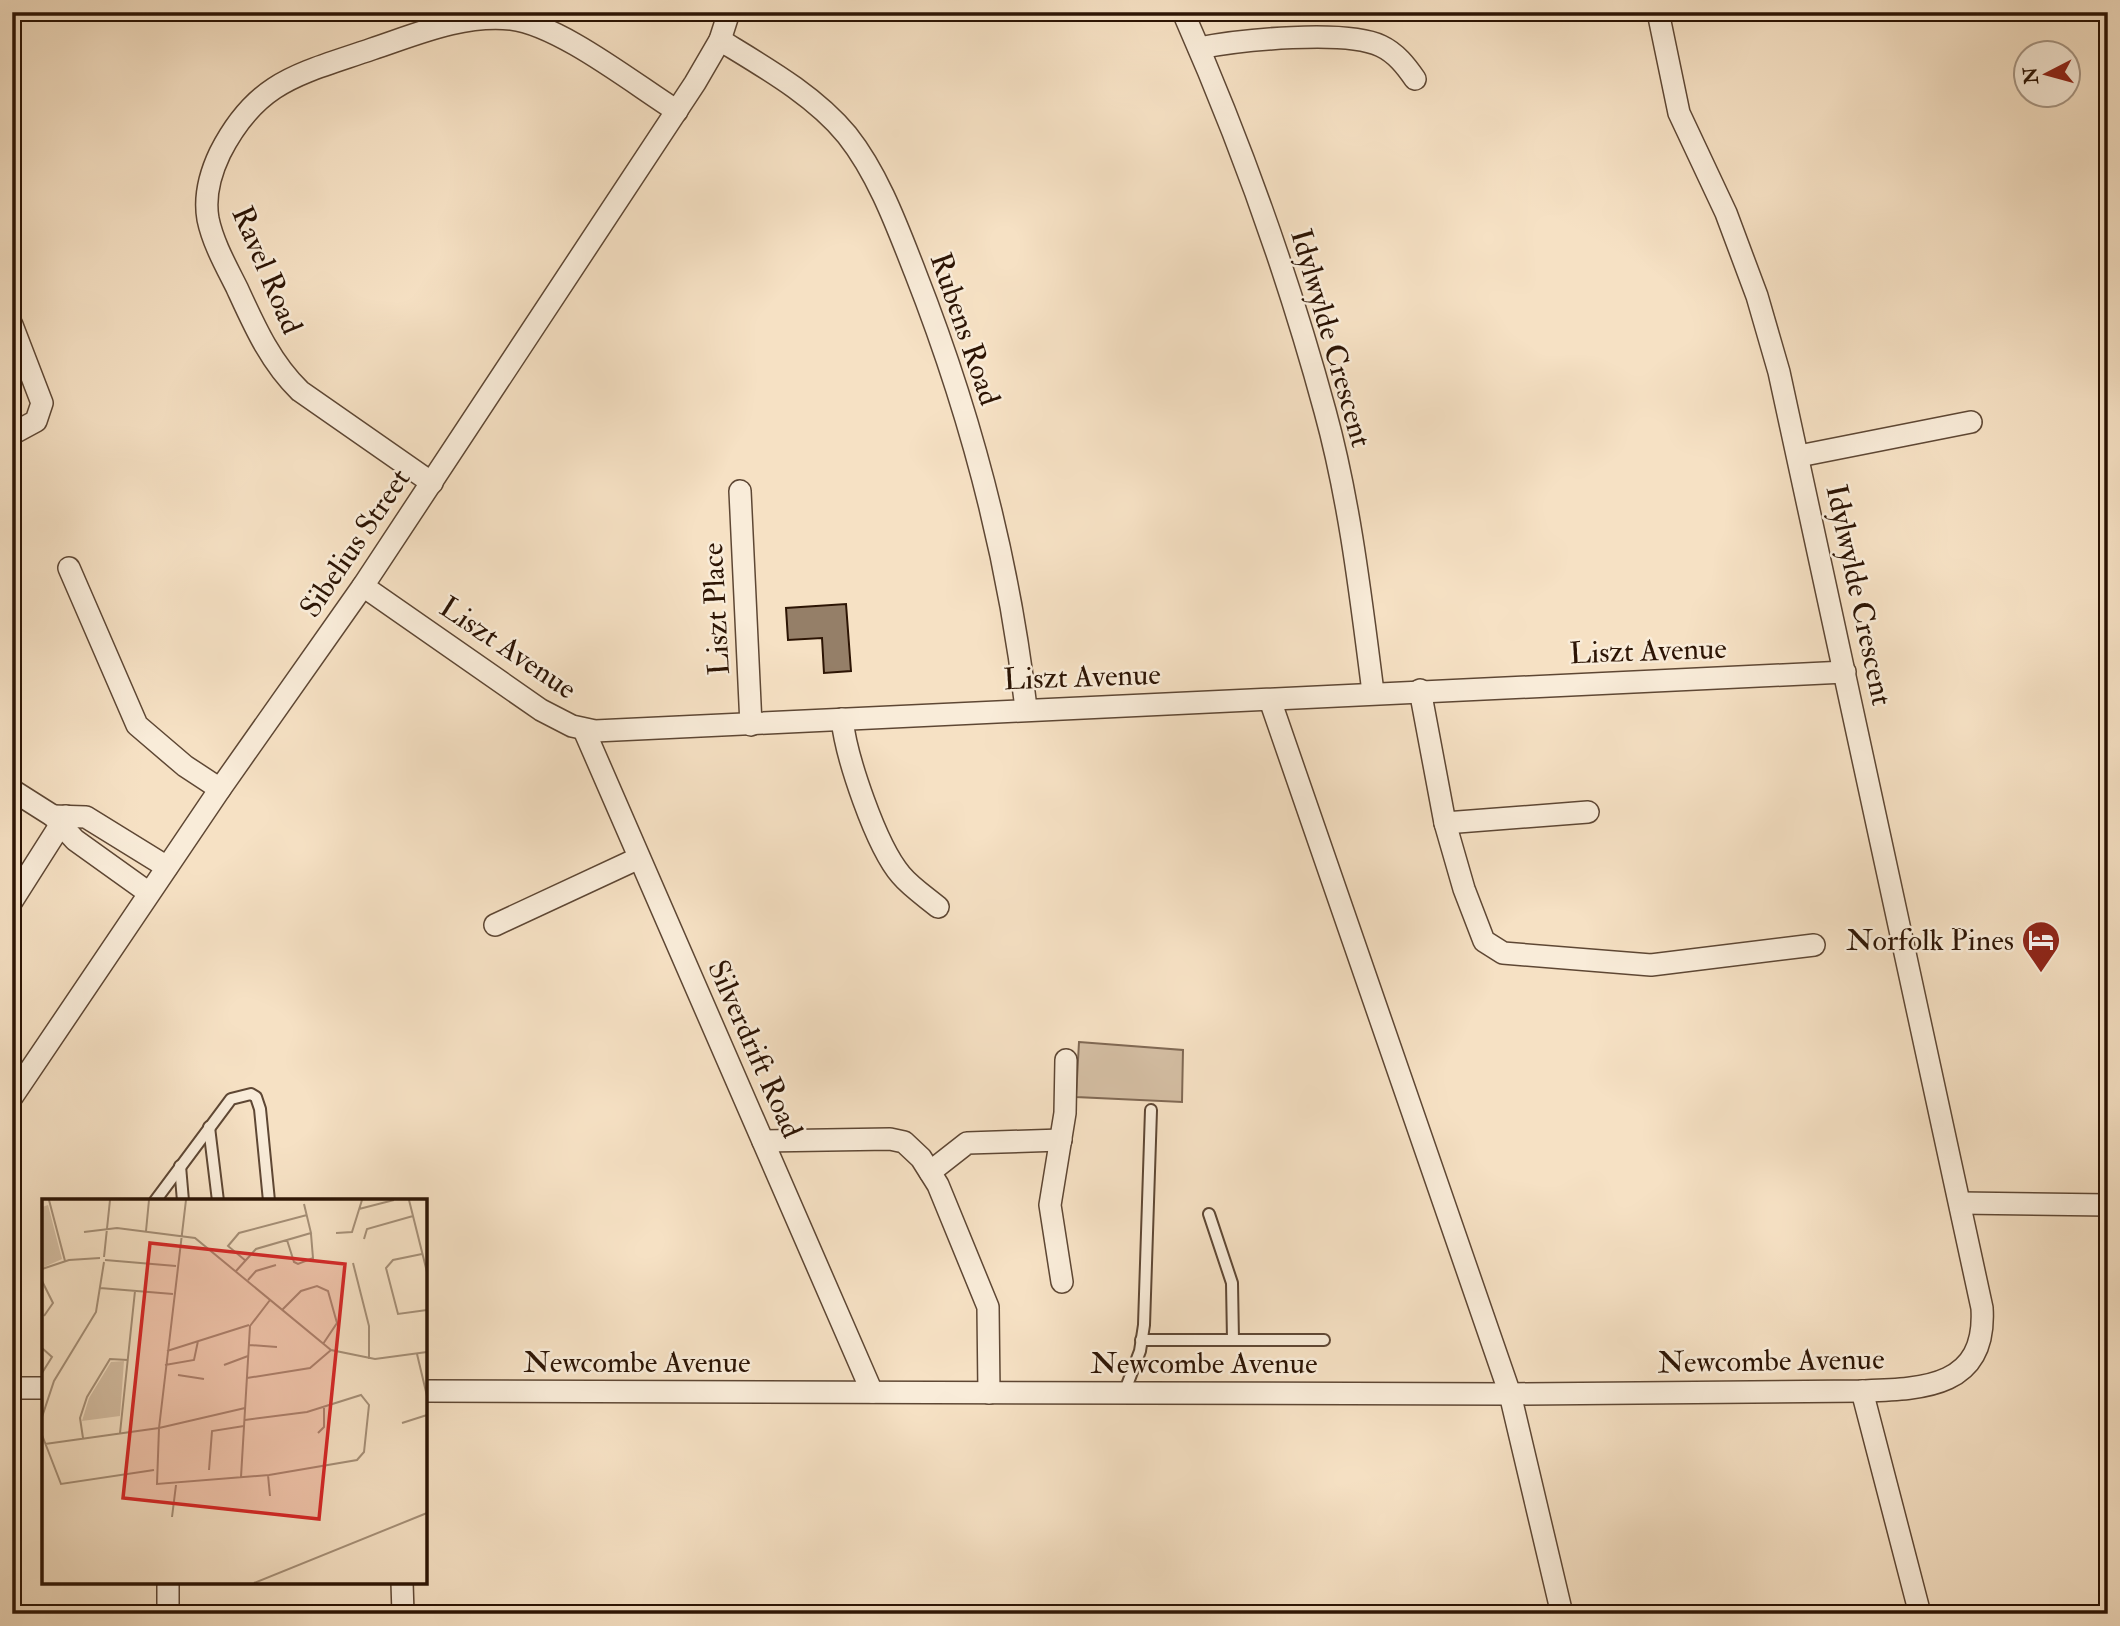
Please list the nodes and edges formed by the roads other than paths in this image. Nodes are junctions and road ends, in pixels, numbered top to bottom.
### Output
1 (729, 12) edge
2 (1184, 12) edge
3 (1658, 12) edge
4 (720, 40) junction
5 (1199, 48) junction
6 (1415, 79) dead end
7 (677, 111) junction
8 (12, 325) edge
9 (1971, 422) dead end
10 (12, 434) edge
11 (1799, 456) junction
12 (432, 483) junction
13 (740, 491) dead end
14 (69, 568) dead end
15 (363, 586) junction
16 (1846, 672) junction
17 (1420, 690) junction
18 (1373, 692) junction
19 (1270, 701) junction
20 (1026, 708) junction
21 (842, 719) junction
22 (751, 724) junction
23 (584, 730) junction
24 (220, 789) junction
25 (12, 790) edge
26 (1588, 812) dead end
27 (60, 819) junction
28 (1446, 823) junction
29 (639, 858) junction
30 (167, 867) junction
31 (149, 893) junction
32 (12, 901) edge
33 (938, 907) dead end
34 (495, 925) dead end
35 (1814, 945) dead end
36 (1066, 1060) dead end
37 (12, 1097) edge
38 (1152, 1110) dead end
39 (209, 1127) junction
40 (1061, 1140) junction
41 (762, 1141) junction
42 (180, 1166) junction
43 (930, 1172) junction
44 (156, 1199) edge
45 (183, 1199) edge
46 (218, 1199) edge
47 (269, 1199) edge
48 (1960, 1203) junction
49 (2108, 1205) edge
50 (1209, 1214) dead end
51 (1062, 1282) dead end
52 (1141, 1340) junction
53 (1234, 1340) junction
54 (1324, 1340) dead end
55 (1973, 1357) joint
56 (12, 1388) edge
57 (42, 1388) edge
58 (427, 1391) edge
59 (1862, 1391) junction
60 (872, 1392) junction
61 (989, 1392) junction
62 (1125, 1393) junction
63 (1510, 1394) junction
64 (168, 1584) edge
65 (402, 1584) edge
66 (168, 1614) edge
67 (403, 1614) edge
68 (1562, 1614) edge
69 (1920, 1614) edge

1 - 4 street, Sibelius Street
2 - 5 street, Idylwylde Crescent
3 - 11 street, Idylwylde Crescent
4 - 7 street, Sibelius Street
4 - 20 street, Rubens Road
5 - 6 street
5 - 18 street, Idylwylde Crescent
7 - 12 street, Sibelius Street
7 - 12 street, Ravel Road
8 - 10 street
9 - 11 street
11 - 16 street, Idylwylde Crescent
12 - 15 street, Sibelius Street
13 - 22 street, Liszt Place
14 - 24 street
15 - 23 street, Liszt Avenue
15 - 24 street, Sibelius Street
16 - 17 street, Liszt Avenue
16 - 48 street, Idylwylde Crescent
17 - 18 street, Liszt Avenue
17 - 28 street
18 - 19 street, Liszt Avenue
19 - 20 street, Liszt Avenue
19 - 63 street
20 - 21 street, Liszt Avenue
21 - 22 street, Liszt Avenue
21 - 33 street
22 - 23 street, Liszt Avenue
23 - 29 street, Silverdrift Road
24 - 30 street, Sibelius Street
25 - 27 street
26 - 28 street
27 - 30 street
27 - 31 street
27 - 32 street
28 - 35 street
29 - 34 street
29 - 41 street, Silverdrift Road
30 - 31 street, Sibelius Street
31 - 37 street, Sibelius Street
36 - 40 street
38 - 52 lane
39 - 42 lane
39 - 46 lane
39 - 47 lane
40 - 43 street
40 - 51 street
41 - 43 street
41 - 60 street, Silverdrift Road
42 - 44 lane
42 - 45 lane
43 - 61 street
48 - 49 street
48 - 55 street, Idylwylde Crescent
50 - 53 lane
52 - 53 lane
52 - 62 lane
53 - 54 lane
55 - 59 street, Newcombe Avenue
56 - 57 street
58 - 60 street, Newcombe Avenue
59 - 63 street, Newcombe Avenue
59 - 69 street
60 - 61 street, Newcombe Avenue
61 - 62 street, Newcombe Avenue
62 - 63 street, Newcombe Avenue
63 - 68 street
64 - 66 street
65 - 67 street

